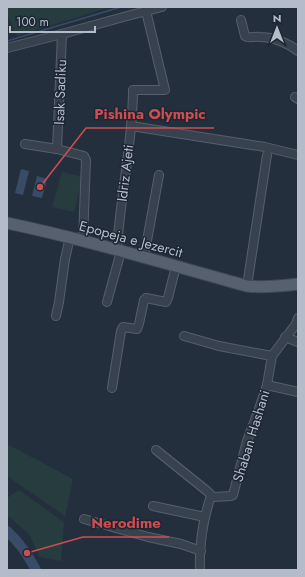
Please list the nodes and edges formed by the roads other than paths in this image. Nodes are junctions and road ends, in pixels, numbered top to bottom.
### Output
1 (162, 7) edge
2 (146, 11) junction
3 (241, 20) dead end
4 (62, 34) junction
5 (7, 48) edge
6 (298, 51) edge
7 (131, 126) junction
8 (25, 144) dead end
9 (57, 149) junction
10 (267, 155) dead end
11 (298, 155) edge
12 (159, 175) dead end
13 (7, 223) edge
14 (70, 237) junction
15 (83, 240) junction
16 (119, 250) junction
17 (144, 257) junction
18 (176, 266) junction
19 (298, 284) edge
20 (247, 286) junction
21 (107, 302) dead end
22 (56, 316) dead end
23 (297, 322) edge
24 (184, 336) dead end
25 (285, 338) junction
26 (298, 342) edge
27 (272, 356) junction
28 (267, 385) junction
29 (112, 388) dead end
30 (298, 392) edge
31 (156, 450) dead end
32 (211, 497) junction
33 (153, 506) dead end
34 (204, 518) junction
35 (84, 519) dead end
36 (201, 551) junction
37 (200, 570) edge

1 - 2 street
2 - 4 street
2 - 7 street, Idriz Ajeti
3 - 6 street
4 - 5 street
4 - 9 street, Isak Sadiku
7 - 11 street
7 - 16 street, Idriz Ajeti
8 - 9 street
9 - 15 street
10 - 20 street
12 - 17 street
13 - 14 main road, Epopeja e Jezercit
14 - 15 main road, Epopeja e Jezercit
14 - 22 street
15 - 16 main road, Epopeja e Jezercit
16 - 17 main road, Epopeja e Jezercit
16 - 21 street, Idriz Ajeti
17 - 18 main road, Epopeja e Jezercit
18 - 20 main road, Epopeja e Jezercit
18 - 29 street
19 - 20 main road, Epopeja e Jezercit
23 - 25 street, Shaban Hashani
24 - 27 street
25 - 26 street
25 - 27 street, Shaban Hashani
27 - 28 street, Shaban Hashani
28 - 30 street
28 - 32 street, Shaban Hashani
31 - 32 street
32 - 34 street
33 - 34 street
34 - 36 street
35 - 36 street
36 - 37 street

